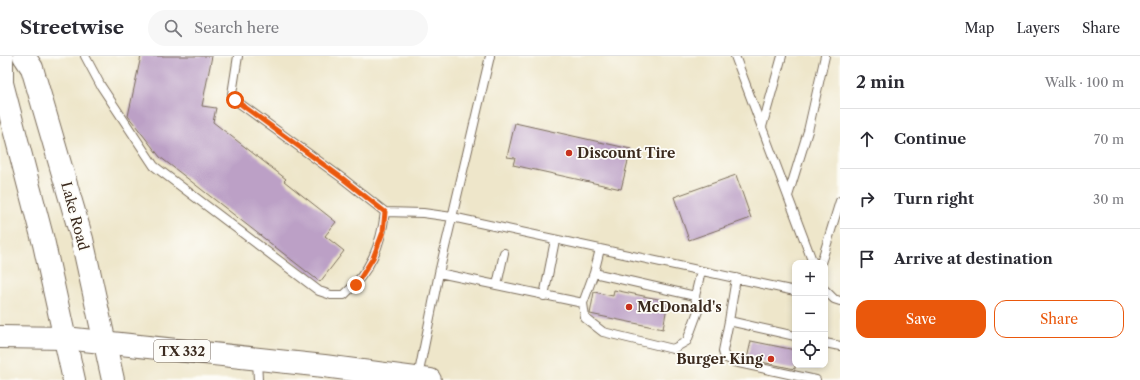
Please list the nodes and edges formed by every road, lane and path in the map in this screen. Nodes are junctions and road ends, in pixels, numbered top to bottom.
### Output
1 (2, 56) edge
2 (24, 56) edge
3 (85, 56) edge
4 (238, 56) edge
5 (490, 56) edge
6 (735, 56) edge
7 (782, 56) edge
8 (824, 56) edge
9 (762, 127) junction
10 (788, 196) junction
11 (840, 201) edge
12 (385, 212) junction
13 (452, 217) junction
14 (555, 240) junction
15 (600, 249) junction
16 (504, 253) dead end
17 (812, 260) edge
18 (822, 260) edge
19 (701, 271) junction
20 (439, 273) junction
21 (594, 273) junction
22 (736, 278) junction
23 (497, 286) junction
24 (792, 290) edge
25 (544, 296) junction
26 (695, 296) junction
27 (582, 304) junction
28 (729, 322) junction
29 (792, 335) edge
30 (0, 336) edge
31 (65, 338) junction
32 (106, 343) junction
33 (828, 344) edge
34 (840, 346) edge
35 (258, 370) edge
36 (359, 375) edge
37 (422, 379) edge
38 (74, 380) edge
39 (113, 380) edge
40 (816, 380) edge

1 - 31 street
2 - 32 street, Lake Road
3 - 12 lane
4 - 12 lane
5 - 13 lane
6 - 9 lane
7 - 9 lane
8 - 10 lane
9 - 10 lane
10 - 17 lane
11 - 18 lane
12 - 13 lane
13 - 14 lane
13 - 20 lane
14 - 15 lane
14 - 25 lane
15 - 19 lane
15 - 21 lane
16 - 23 lane
19 - 22 lane
19 - 26 lane
20 - 23 lane
20 - 37 lane
21 - 26 lane
21 - 27 lane
22 - 24 lane
22 - 28 lane
23 - 25 lane
25 - 27 lane
26 - 27 lane
28 - 29 lane
28 - 40 lane
30 - 31 street, TX 332
31 - 32 street, TX 332
31 - 38 street
32 - 35 street, TX 332
32 - 39 street, Lake Road
33 - 34 lane
35 - 36 street, TX 332
36 - 37 street, TX 332

